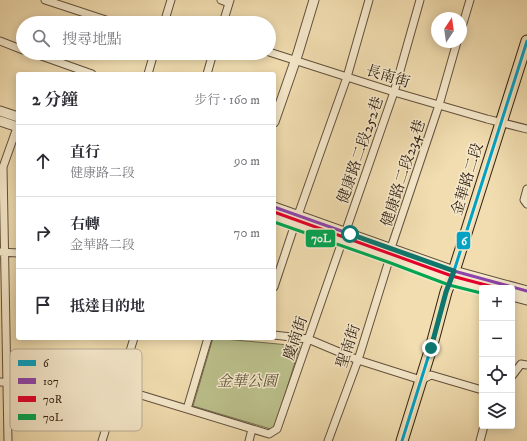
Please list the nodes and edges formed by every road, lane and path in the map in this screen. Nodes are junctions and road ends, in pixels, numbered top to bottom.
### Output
1 (44, 0) edge
2 (171, 0) edge
3 (222, 0) edge
4 (314, 0) edge
5 (369, 0) edge
6 (420, 0) edge
7 (470, 0) edge
8 (230, 1) edge
9 (466, 12) edge
10 (93, 16) edge
11 (166, 16) edge
12 (225, 16) edge
13 (527, 41) edge
14 (0, 42) edge
15 (16, 48) edge
16 (456, 48) edge
17 (276, 54) edge
18 (53, 60) edge
19 (152, 60) edge
20 (211, 60) edge
21 (295, 60) junction
22 (86, 72) edge
23 (149, 72) edge
24 (208, 72) edge
25 (347, 77) junction
26 (394, 92) junction
27 (439, 105) junction
28 (0, 111) edge
29 (16, 116) edge
30 (276, 116) edge
31 (0, 121) edge
32 (501, 122) junction
33 (16, 125) edge
34 (527, 129) edge
35 (16, 131) edge
36 (1, 167) edge
37 (527, 189) edge
38 (527, 204) edge
39 (276, 208) edge
40 (298, 215) junction
41 (276, 218) edge
42 (295, 224) junction
43 (344, 236) junction
44 (2, 252) edge
45 (16, 253) edge
46 (391, 253) junction
47 (453, 276) junction
48 (276, 281) edge
49 (479, 287) edge
50 (527, 291) edge
51 (515, 297) edge
52 (527, 300) edge
53 (3, 311) edge
54 (276, 335) edge
55 (308, 339) junction
56 (207, 340) edge
57 (358, 360) junction
58 (527, 365) edge
59 (515, 372) edge
60 (421, 380) junction
61 (3, 382) edge
62 (479, 389) edge
63 (142, 395) edge
64 (187, 409) junction
65 (252, 429) junction
66 (483, 429) edge
67 (105, 431) edge
68 (8, 441) edge
69 (102, 441) edge
70 (248, 441) edge
71 (328, 441) edge
72 (402, 441) edge
73 (480, 441) edge

1 - 10 street
2 - 11 street
3 - 8 street
4 - 21 street
5 - 25 street
6 - 26 street, 健康路二段252巷
7 - 9 street
8 - 12 street
13 - 32 main road, 金華路二段
14 - 15 street
16 - 27 street, 健康路二段234巷
17 - 21 street, 長南街
18 - 22 street
19 - 23 street
20 - 24 street
21 - 25 street, 長南街
21 - 30 street
25 - 26 street, 長南街
25 - 40 street
26 - 27 street, 長南街
26 - 43 street, 健康路二段252巷
27 - 32 street, 長南街
27 - 46 street, 健康路二段234巷
28 - 29 street
31 - 33 street
32 - 34 street, 長南街
32 - 47 main road, 金華路二段
35 - 36 street
36 - 44 street
37 - 38 street
39 - 40 street
40 - 43 street
41 - 42 street
42 - 43 street
42 - 48 street
43 - 46 street
43 - 55 street, 慶南街
44 - 45 street
44 - 53 street
46 - 47 street
46 - 57 street, 聖南街
47 - 49 street
47 - 50 street
47 - 60 main road, 金華路二段
51 - 52 street
53 - 61 street
54 - 55 street
55 - 57 street
55 - 65 street, 慶南街
56 - 64 street
57 - 60 street
57 - 71 street, 聖南街
58 - 59 street
60 - 62 street
60 - 72 main road, 金華路二段
61 - 68 street
63 - 64 street, 慶南街
64 - 65 street, 慶南街
65 - 70 street
66 - 73 street
67 - 69 street

